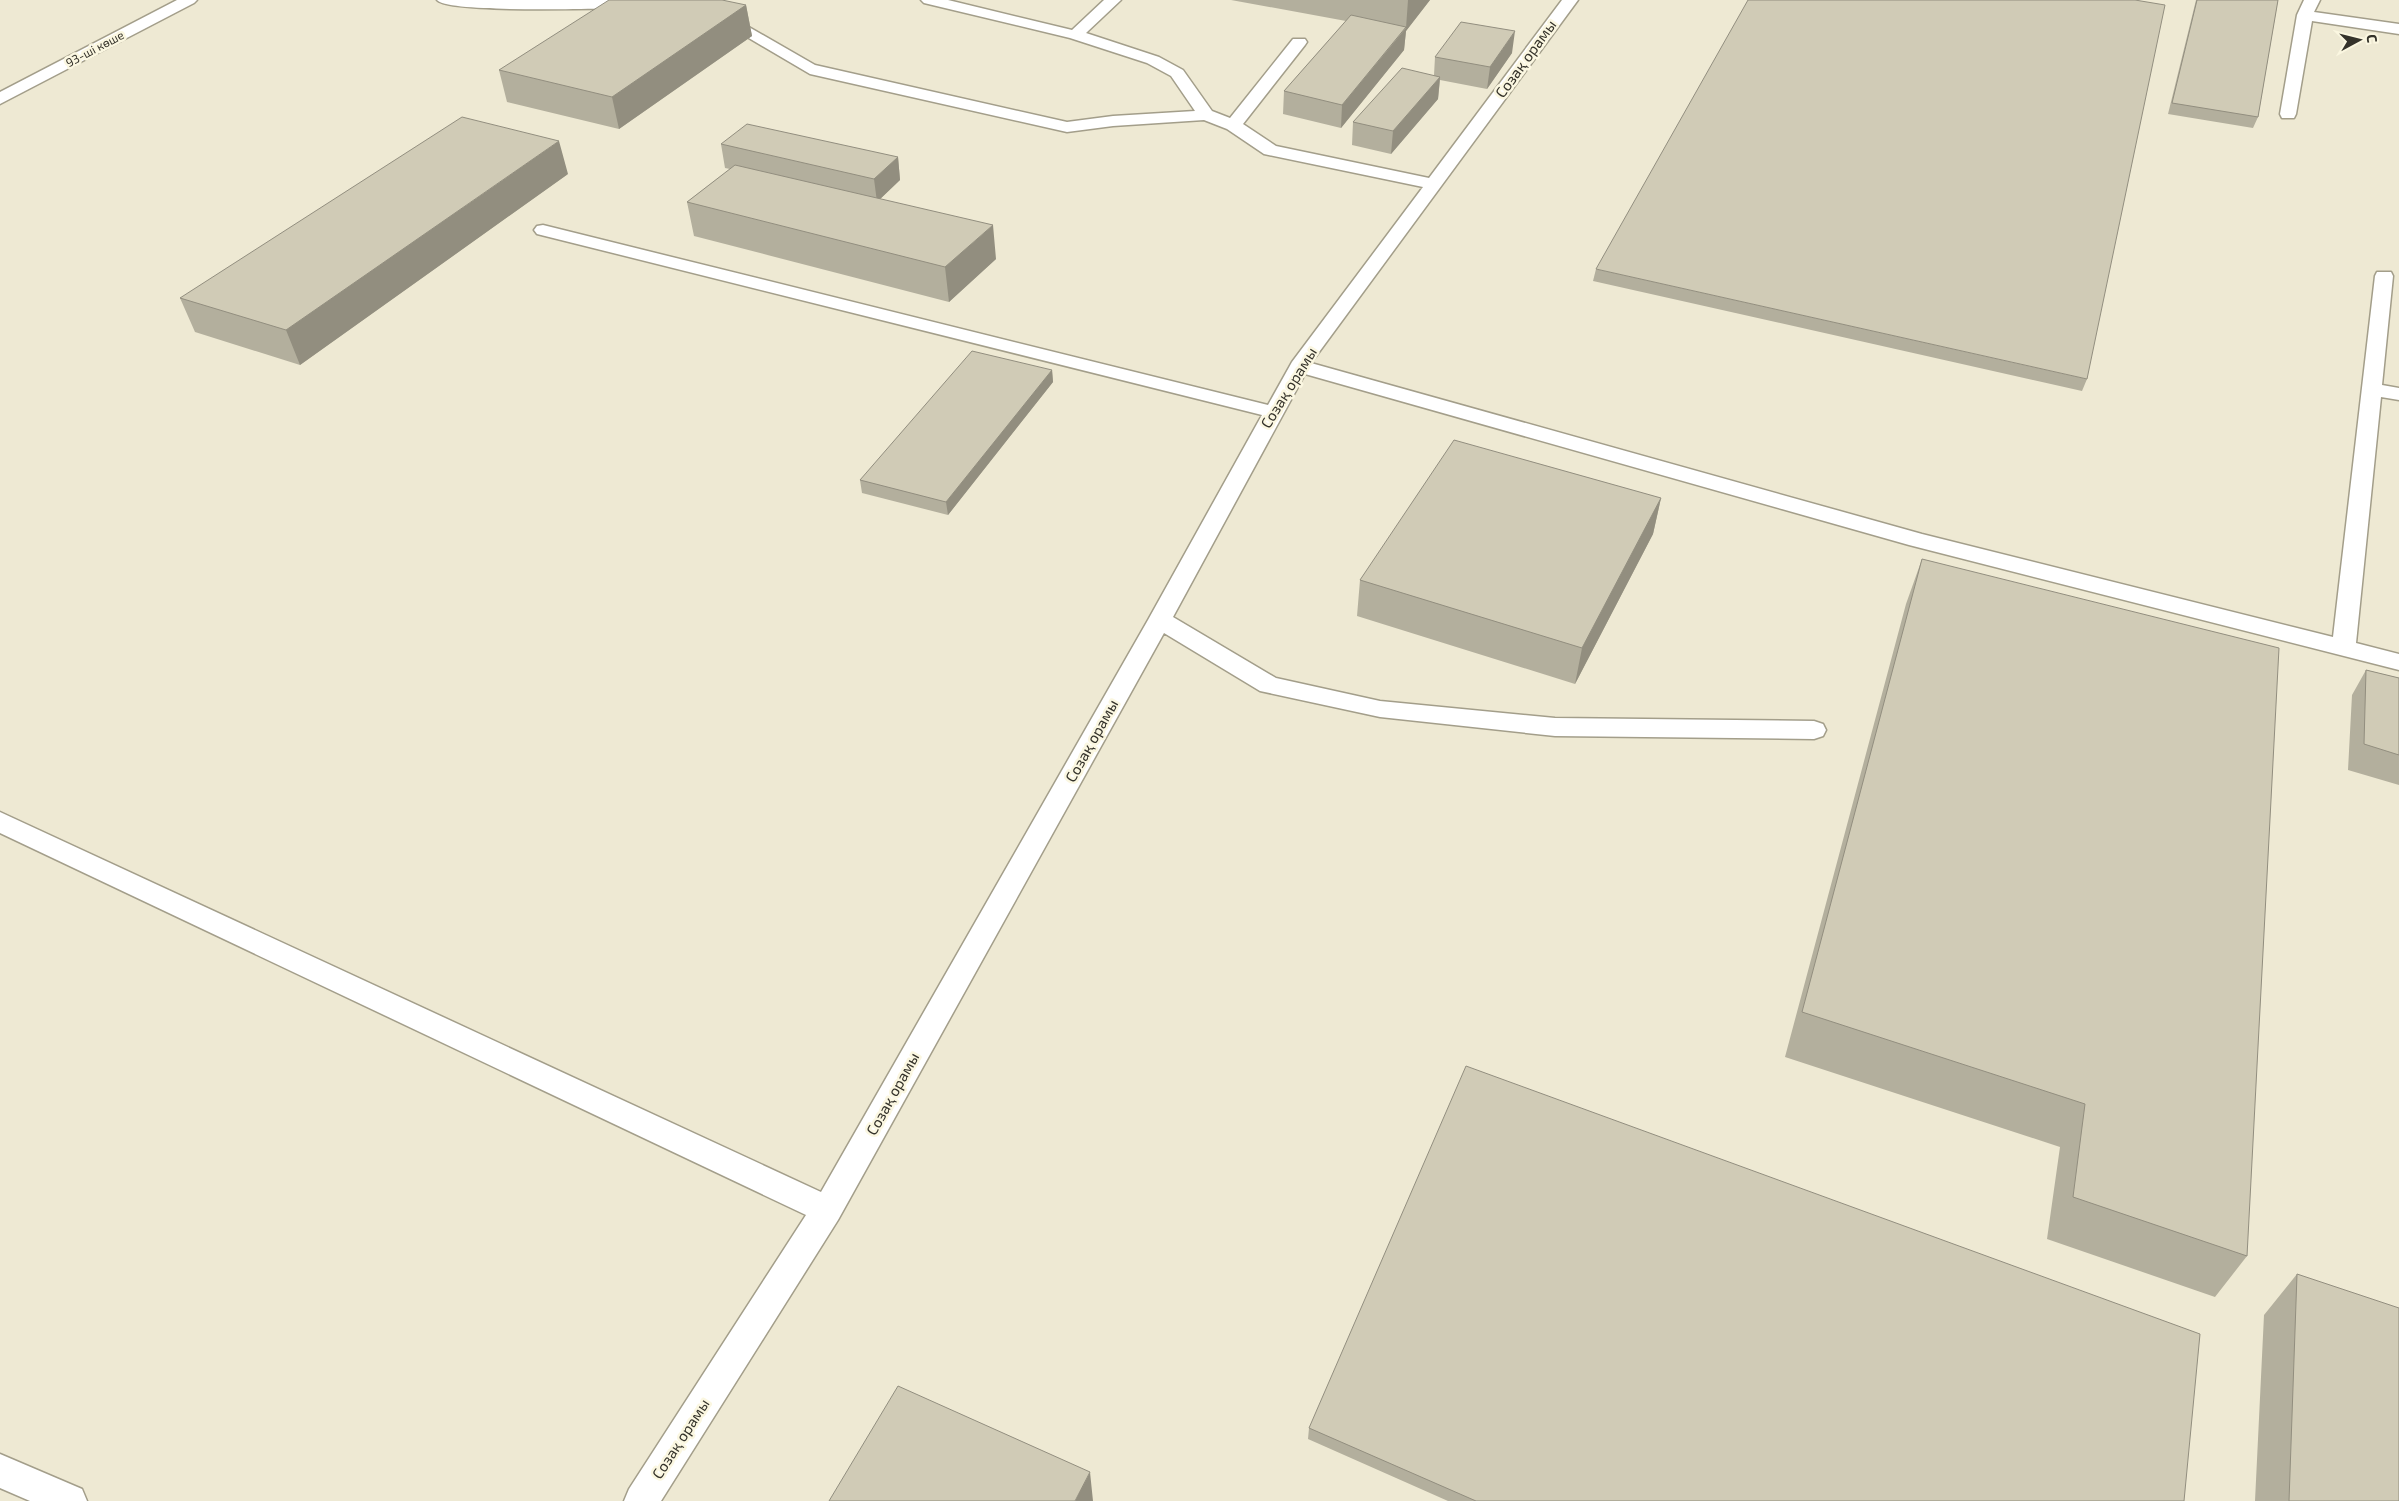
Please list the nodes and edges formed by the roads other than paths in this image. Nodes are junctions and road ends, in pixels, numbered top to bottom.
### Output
1 (189, 0) edge
2 (445, 0) edge
3 (928, 0) edge
4 (1113, 0) edge
5 (1570, 0) edge
6 (2312, 0) edge
7 (654, 5) edge
8 (709, 10) edge
9 (2305, 15) junction
10 (2399, 29) edge
11 (1075, 36) junction
12 (1298, 42) dead end
13 (0, 99) edge
14 (2288, 114) dead end
15 (1206, 115) junction
16 (1233, 125) junction
17 (1434, 184) junction
18 (543, 230) dead end
19 (2384, 276) dead end
20 (1300, 366) junction
21 (2371, 389) junction
22 (2399, 394) edge
23 (1273, 412) junction
24 (1160, 620) junction
25 (2344, 648) junction
26 (2399, 662) edge
27 (1814, 730) dead end
28 (0, 822) edge
29 (827, 1210) junction
30 (2, 1476) edge
31 (70, 1501) edge
32 (641, 1501) edge

1 - 13 lane, 93-ші көше
2 - 7 lane
3 - 11 lane
4 - 11 lane
5 - 17 lane, Созақ орамы
6 - 9 lane
8 - 15 lane
9 - 10 lane
9 - 14 lane
11 - 15 lane
12 - 16 lane
15 - 16 lane
16 - 17 lane
17 - 20 lane, Созақ орамы
18 - 23 lane
19 - 21 lane
20 - 23 lane, Созақ орамы
20 - 25 lane
21 - 22 lane
21 - 25 lane
23 - 24 lane, Созақ орамы
24 - 27 lane
24 - 29 lane, Созақ орамы
25 - 26 lane
28 - 29 lane
29 - 32 lane, Созақ орамы
30 - 31 lane

